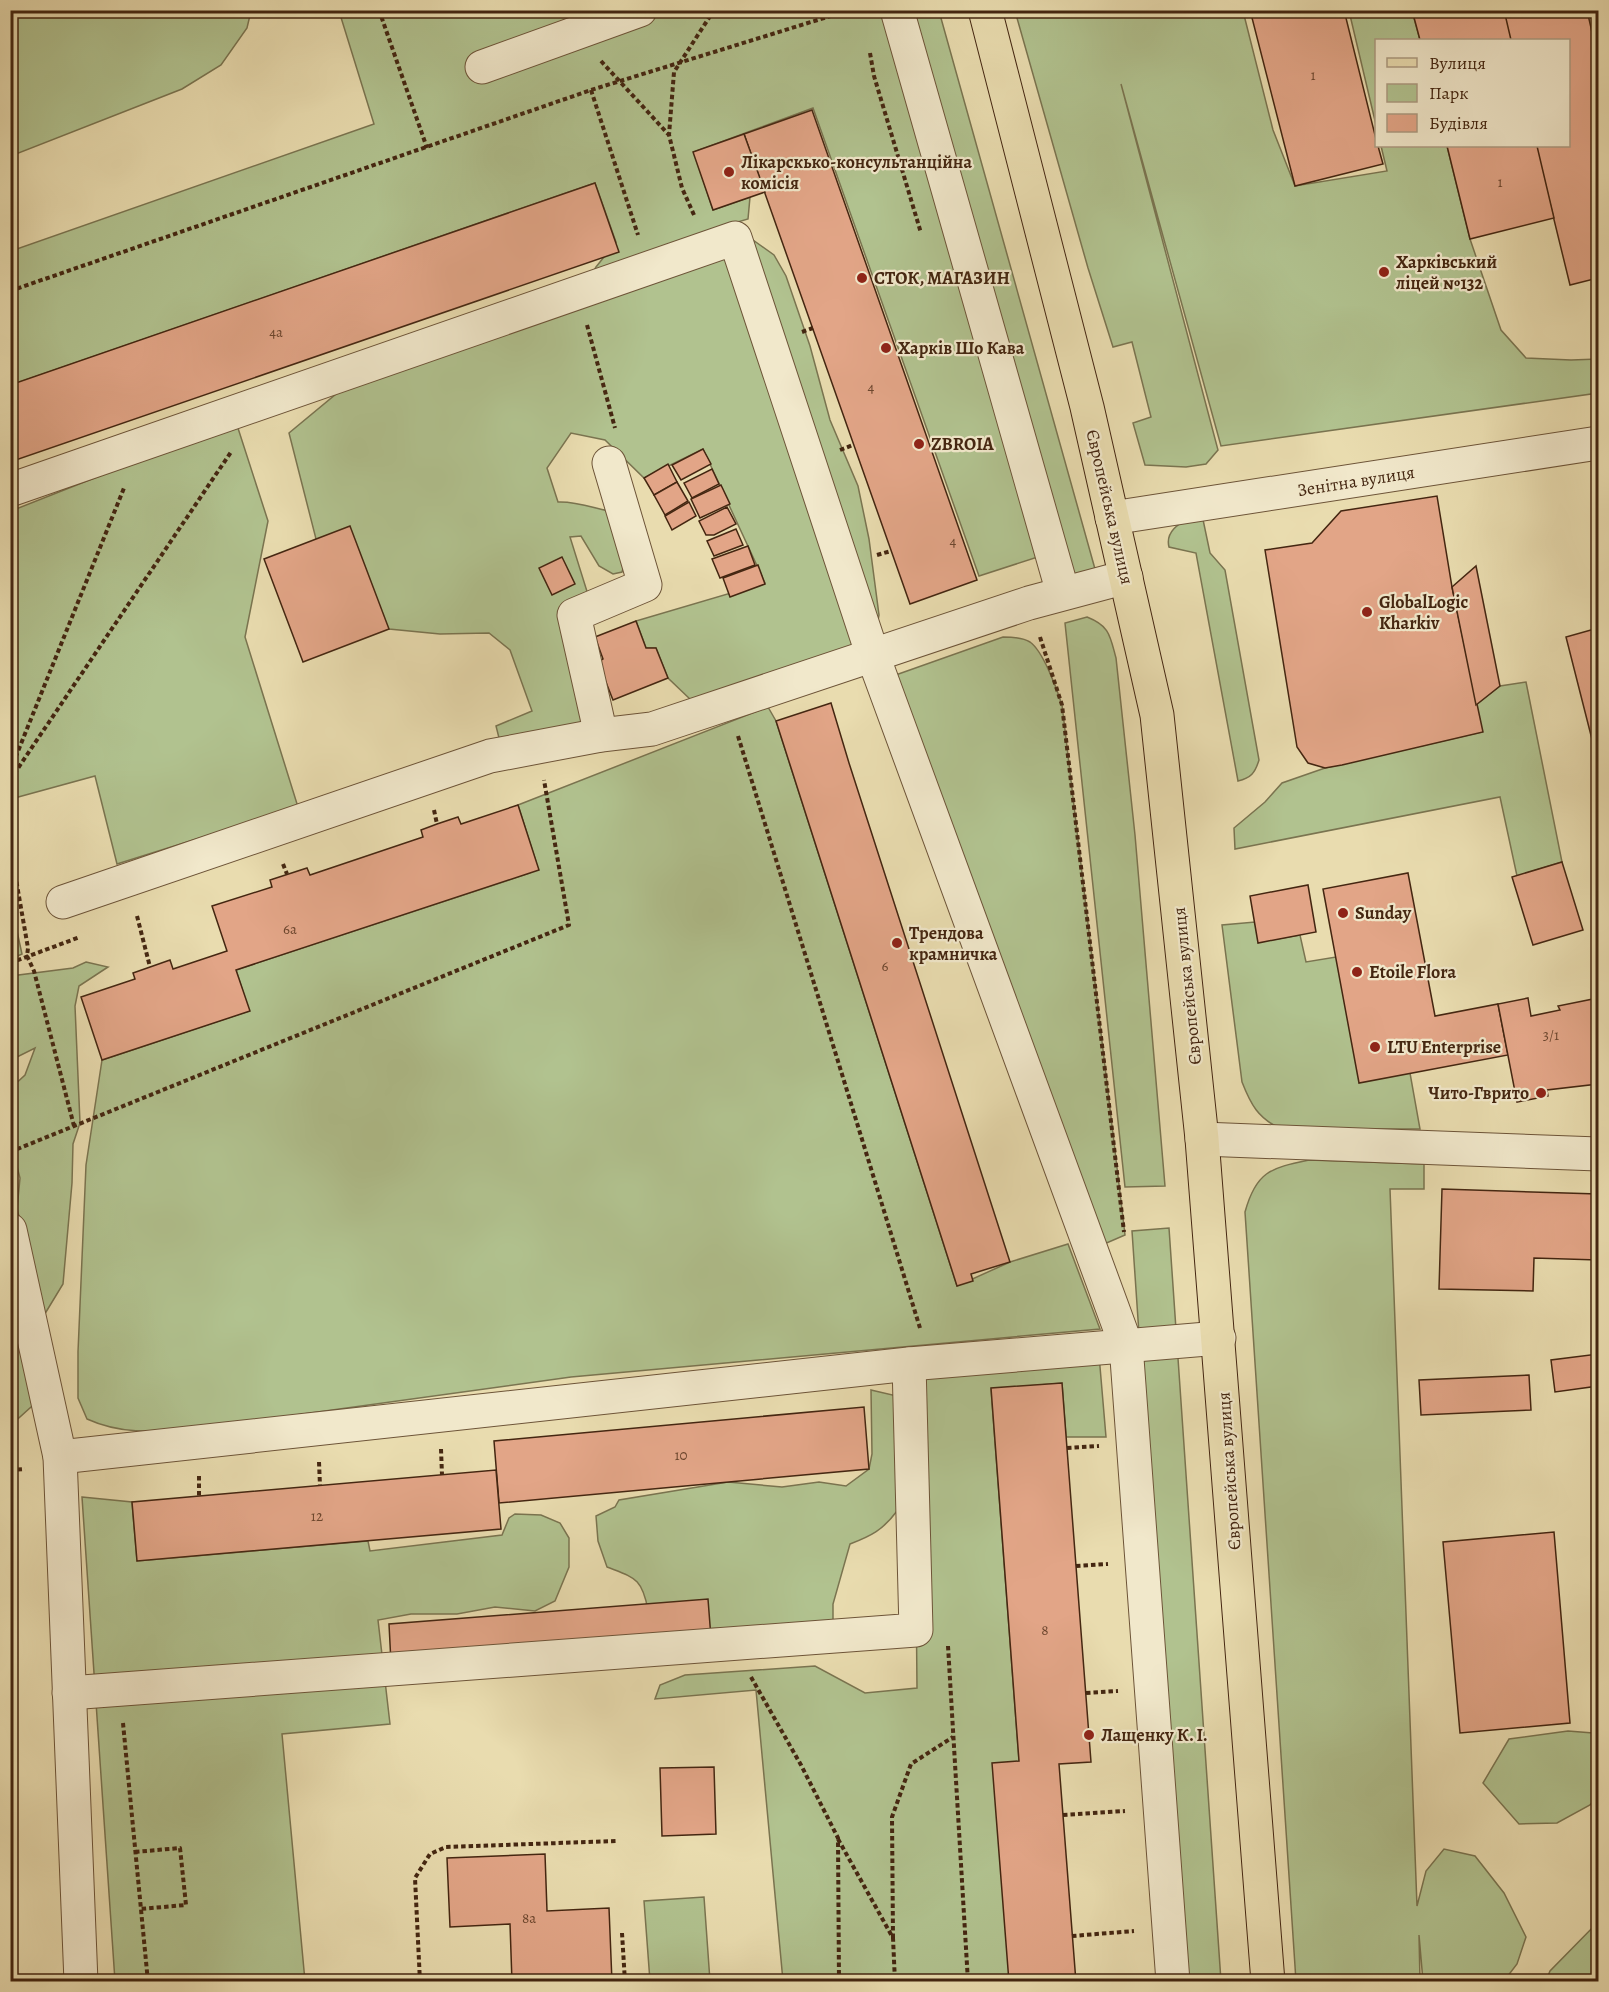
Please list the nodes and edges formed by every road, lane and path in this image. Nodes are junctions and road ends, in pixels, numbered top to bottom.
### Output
1 (380, 10) edge
2 (640, 10) edge
3 (714, 10) edge
4 (850, 10) edge
5 (897, 10) edge
6 (985, 10) edge
7 (576, 34) junction
8 (868, 43) dead end
9 (680, 62) junction
10 (482, 67) dead end
11 (619, 81) junction
12 (591, 90) junction
13 (669, 135) junction
14 (427, 148) junction
15 (695, 216) dead end
16 (922, 237) dead end
17 (641, 245) dead end
18 (10, 291) edge
19 (1599, 443) edge
20 (141, 446) junction
21 (231, 452) dead end
22 (609, 463) dead end
23 (10, 490) edge
24 (1112, 518) junction
25 (1126, 577) junction
26 (1063, 593) junction
27 (1029, 603) junction
28 (873, 656) junction
29 (601, 735) junction
30 (538, 747) junction
31 (10, 771) edge
32 (10, 780) edge
33 (433, 808) dead end
34 (437, 824) dead end
35 (10, 845) edge
36 (282, 863) dead end
37 (287, 874) dead end
38 (63, 902) dead end
39 (137, 916) dead end
40 (27, 956) junction
41 (10, 963) edge
42 (150, 967) dead end
43 (75, 1126) junction
44 (1202, 1139) junction
45 (10, 1152) edge
46 (1599, 1154) edge
47 (10, 1230) edge
48 (1125, 1235) dead end
49 (1219, 1338) junction
50 (1126, 1345) junction
51 (909, 1364) junction
52 (1101, 1445) dead end
53 (1067, 1448) dead end
54 (60, 1457) junction
55 (1110, 1564) dead end
56 (1076, 1566) dead end
57 (731, 1643) junction
58 (121, 1690) junction
59 (1120, 1690) dead end
60 (69, 1693) junction
61 (1086, 1693) dead end
62 (953, 1737) dead end
63 (1129, 1811) dead end
64 (1063, 1815) dead end
65 (838, 1838) junction
66 (616, 1841) dead end
67 (135, 1852) junction
68 (140, 1910) junction
69 (1138, 1931) dead end
70 (622, 1933) dead end
71 (1072, 1936) dead end
72 (893, 1938) junction
73 (81, 1982) edge
74 (148, 1982) edge
75 (420, 1982) edge
76 (625, 1982) edge
77 (839, 1982) edge
78 (895, 1982) edge
79 (1173, 1982) edge
80 (1268, 1982) edge

1 - 14 path
2 - 7 street
3 - 9 path
4 - 9 path
5 - 26 street
6 - 24 main road, Європейська вулиця
7 - 10 street
7 - 11 path
8 - 16 path
9 - 11 path
9 - 13 path
11 - 12 path
11 - 13 path
12 - 14 path
12 - 17 path
13 - 15 path
14 - 18 path
19 - 24 street, Зенітна вулиця
20 - 23 street
20 - 28 street
20 - 31 path
21 - 32 path
22 - 29 street
24 - 25 main road, Європейська вулиця
25 - 26 street
25 - 44 main road, Європейська вулиця
26 - 27 street
27 - 28 street
27 - 48 path
28 - 29 street
28 - 50 street
29 - 30 street
30 - 38 street
30 - 43 path
33 - 34 path
35 - 40 path
36 - 37 path
39 - 42 path
40 - 41 path
40 - 43 path
43 - 45 path
44 - 46 street
44 - 49 main road, Європейська вулиця
47 - 54 street
49 - 50 street
49 - 80 main road, Європейська вулиця
50 - 51 street
50 - 79 street
51 - 54 street
51 - 57 street
52 - 53 path
54 - 60 street
55 - 56 path
57 - 58 street
57 - 65 path
58 - 60 street
58 - 67 path
59 - 61 path
60 - 73 street
62 - 72 path
63 - 64 path
65 - 72 path
65 - 77 path
66 - 75 path
67 - 68 path
67 - 68 path
68 - 74 path
69 - 71 path
70 - 76 path
72 - 78 path

